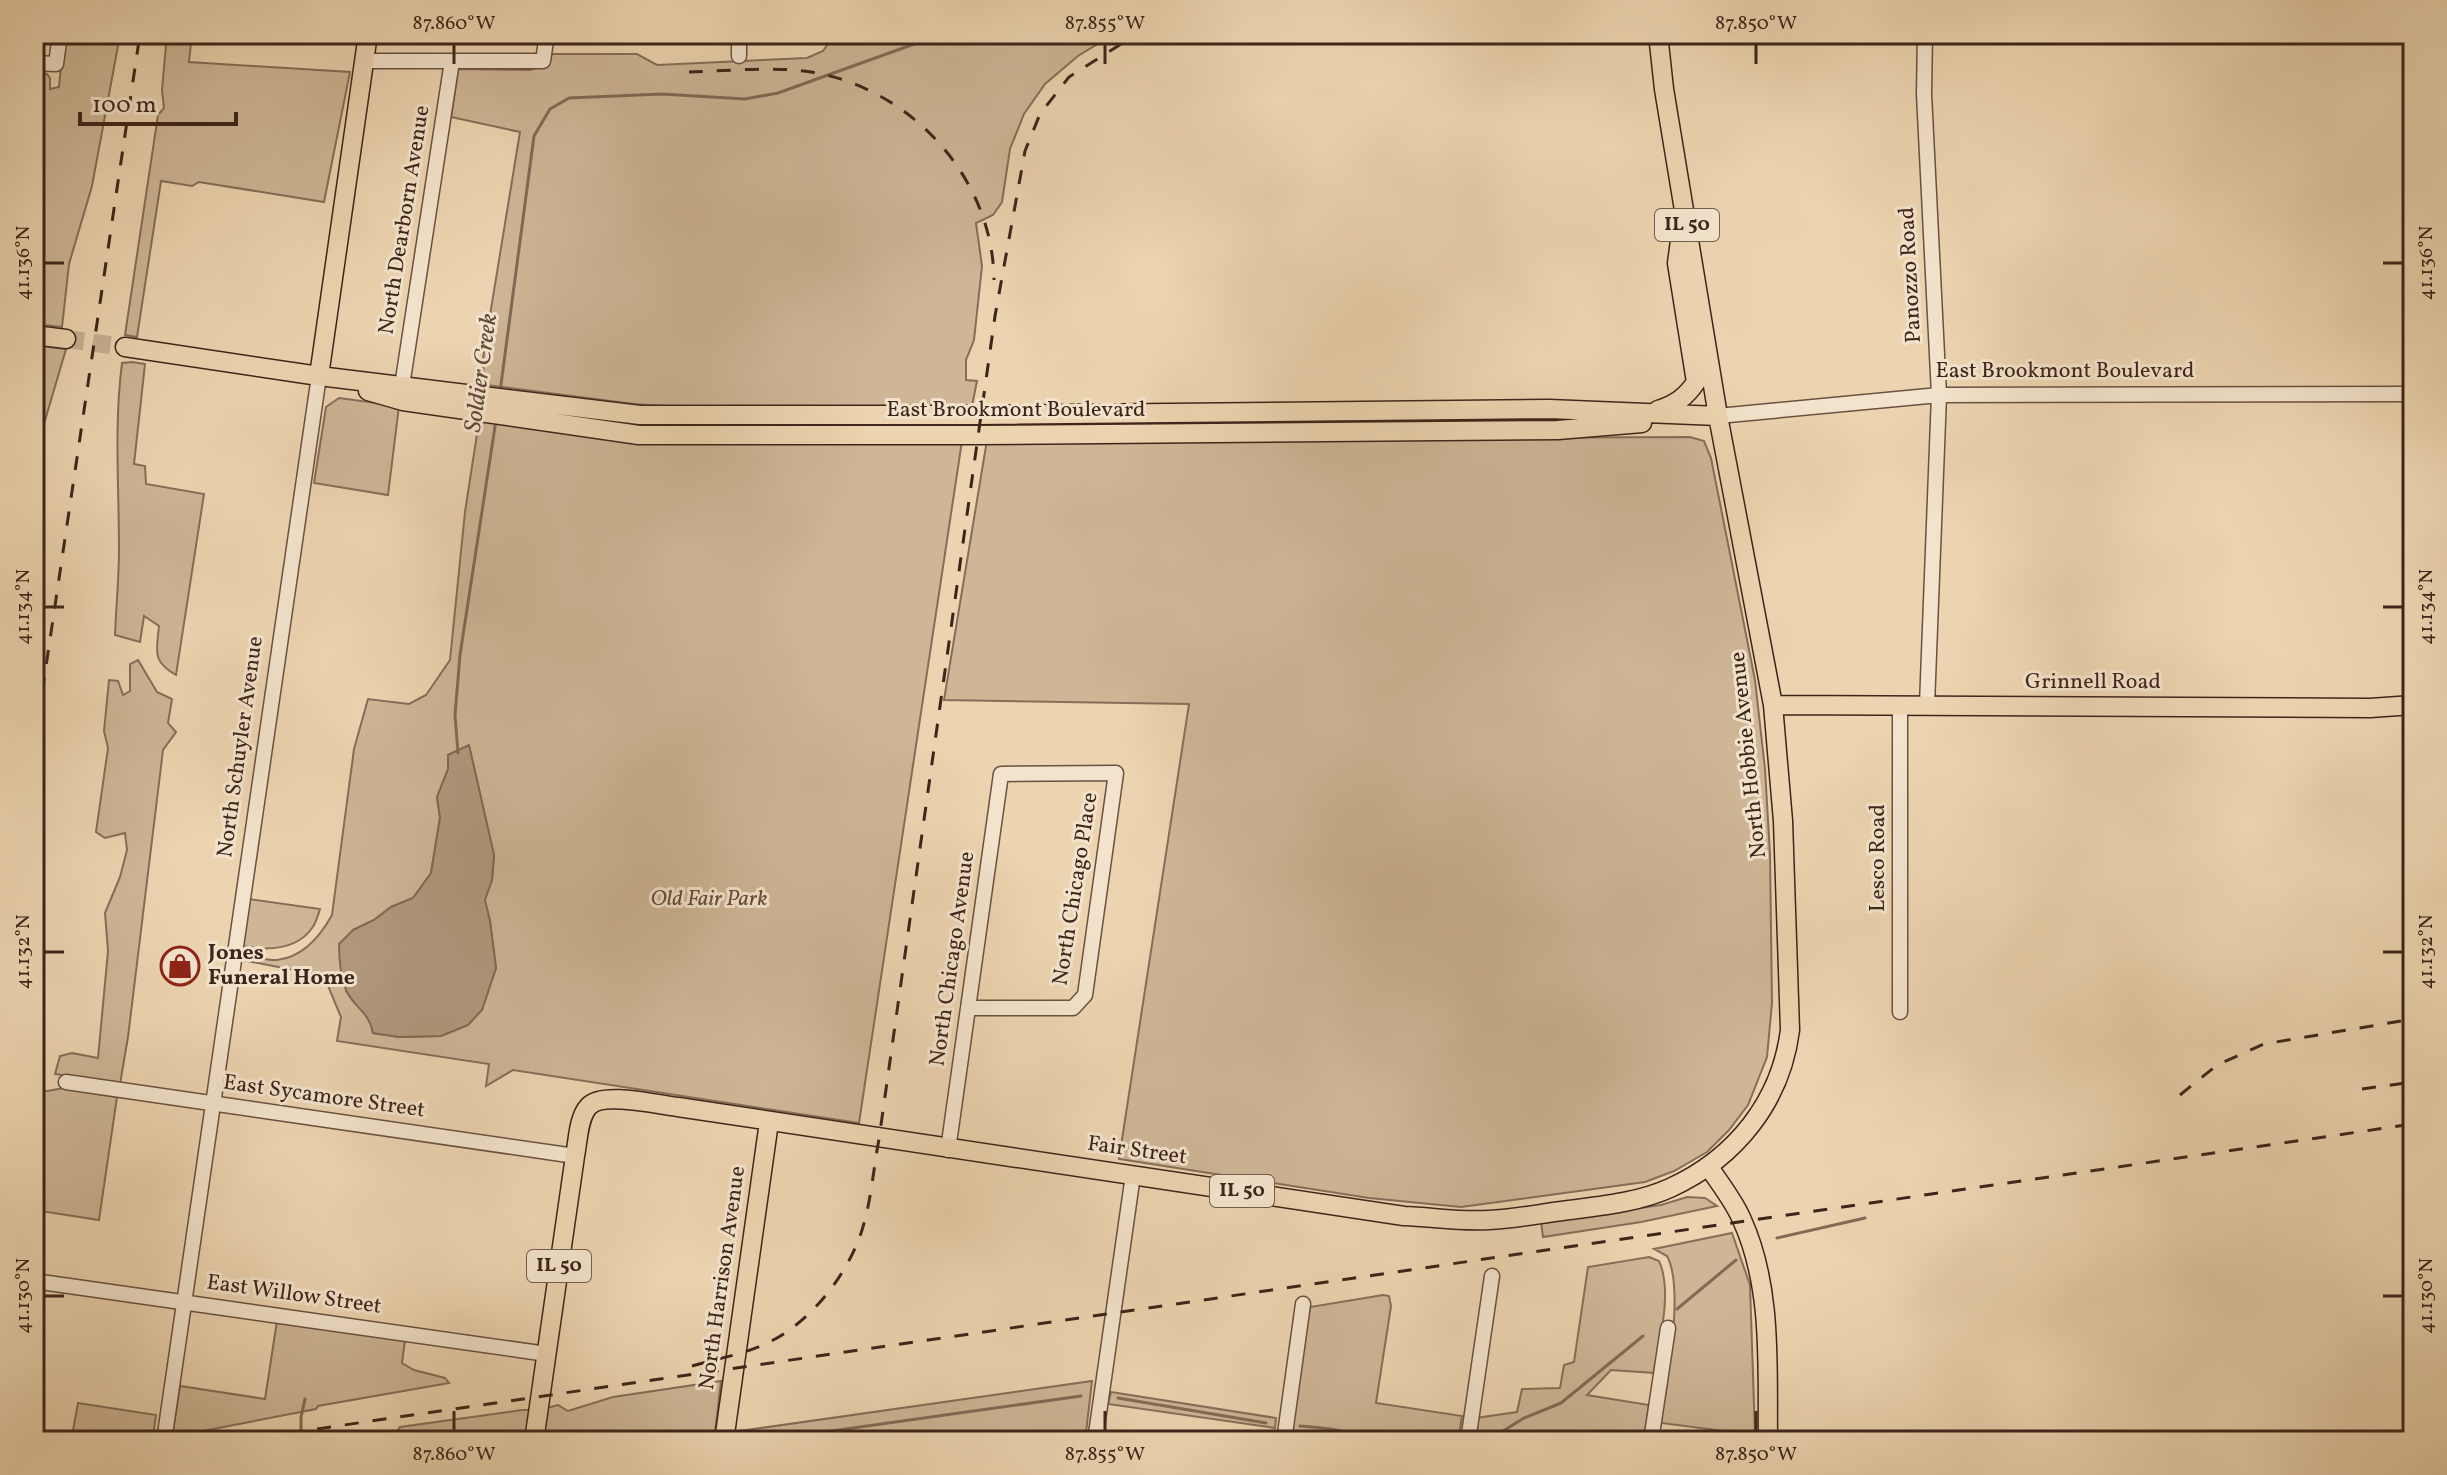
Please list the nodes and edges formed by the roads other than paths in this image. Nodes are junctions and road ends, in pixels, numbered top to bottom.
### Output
1 (60, 34) edge
2 (368, 34) edge
3 (547, 34) edge
4 (739, 34) edge
5 (1658, 34) edge
6 (1925, 34) edge
7 (739, 56) dead end
8 (364, 61) junction
9 (452, 61) junction
10 (34, 63) edge
11 (1684, 211) junction
12 (34, 335) edge
13 (66, 339) tunnel mouth
14 (125, 347) tunnel mouth
15 (319, 376) junction
16 (402, 386) junction
17 (2413, 394) edge
18 (1939, 395) junction
19 (484, 404) junction
20 (510, 408) junction
21 (1647, 413) junction
22 (1718, 416) junction
23 (1773, 705) junction
24 (1900, 705) junction
25 (1927, 705) junction
26 (2413, 705) edge
27 (1116, 773) joint
28 (969, 1008) junction
29 (1900, 1012) dead end
30 (66, 1082) dead end
31 (213, 1104) junction
32 (769, 1122) junction
33 (948, 1150) junction
34 (575, 1156) junction
35 (1709, 1167) junction
36 (1133, 1175) junction
37 (1492, 1276) dead end
38 (34, 1281) edge
39 (184, 1301) junction
40 (1303, 1304) dead end
41 (1668, 1328) dead end
42 (547, 1354) junction
43 (164, 1441) edge
44 (534, 1441) edge
45 (724, 1441) edge
46 (1095, 1441) edge
47 (1284, 1441) edge
48 (1468, 1441) edge
49 (1651, 1441) edge
50 (1768, 1441) edge

1 - 10 street
2 - 8 main road, North Schuyler Avenue
3 - 9 street
4 - 7 street
5 - 11 main road, North Hobbie Avenue / IL 50
6 - 18 street, Panozzo Road
8 - 9 street
8 - 15 main road, North Schuyler Avenue
9 - 16 street, North Dearborn Avenue
11 - 21 main road
11 - 22 main road, North Hobbie Avenue / IL 50
12 - 13 main road
14 - 15 main road, East Brookmont Boulevard
15 - 16 main road, East Brookmont Boulevard
15 - 19 main road, East Brookmont Boulevard
15 - 31 street, North Schuyler Avenue
16 - 19 main road, East Brookmont Boulevard
17 - 18 street, East Brookmont Boulevard
18 - 22 street, East Brookmont Boulevard
18 - 25 street, Panozzo Road
19 - 20 main road, East Brookmont Boulevard
20 - 21 main road, East Brookmont Boulevard
20 - 22 main road, East Brookmont Boulevard
21 - 22 main road, East Brookmont Boulevard
22 - 23 main road, North Hobbie Avenue / IL 50
23 - 24 main road, Grinnell Road
23 - 35 main road, North Hobbie Avenue / IL 50
24 - 25 main road, Grinnell Road
24 - 29 street, Lesco Road
25 - 26 main road, Grinnell Road
27 - 28 street, North Chicago Place
27 - 28 street, North Chicago Avenue
28 - 33 street, North Chicago Avenue
30 - 31 street, East Sycamore Street
31 - 34 street, East Sycamore Street
31 - 39 street, North Schuyler Avenue
32 - 33 main road, Fair Street / IL 50
32 - 34 main road, Fair Street / IL 50
32 - 45 main road, North Harrison Avenue
33 - 36 main road, Fair Street / IL 50
34 - 42 main road, IL 50
35 - 36 main road, Fair Street / IL 50
35 - 50 main road
36 - 46 street
37 - 48 street
38 - 39 street, East Willow Street
39 - 42 street, East Willow Street
39 - 43 street, North Schuyler Avenue
40 - 47 street
41 - 49 street
42 - 44 main road, IL 50

